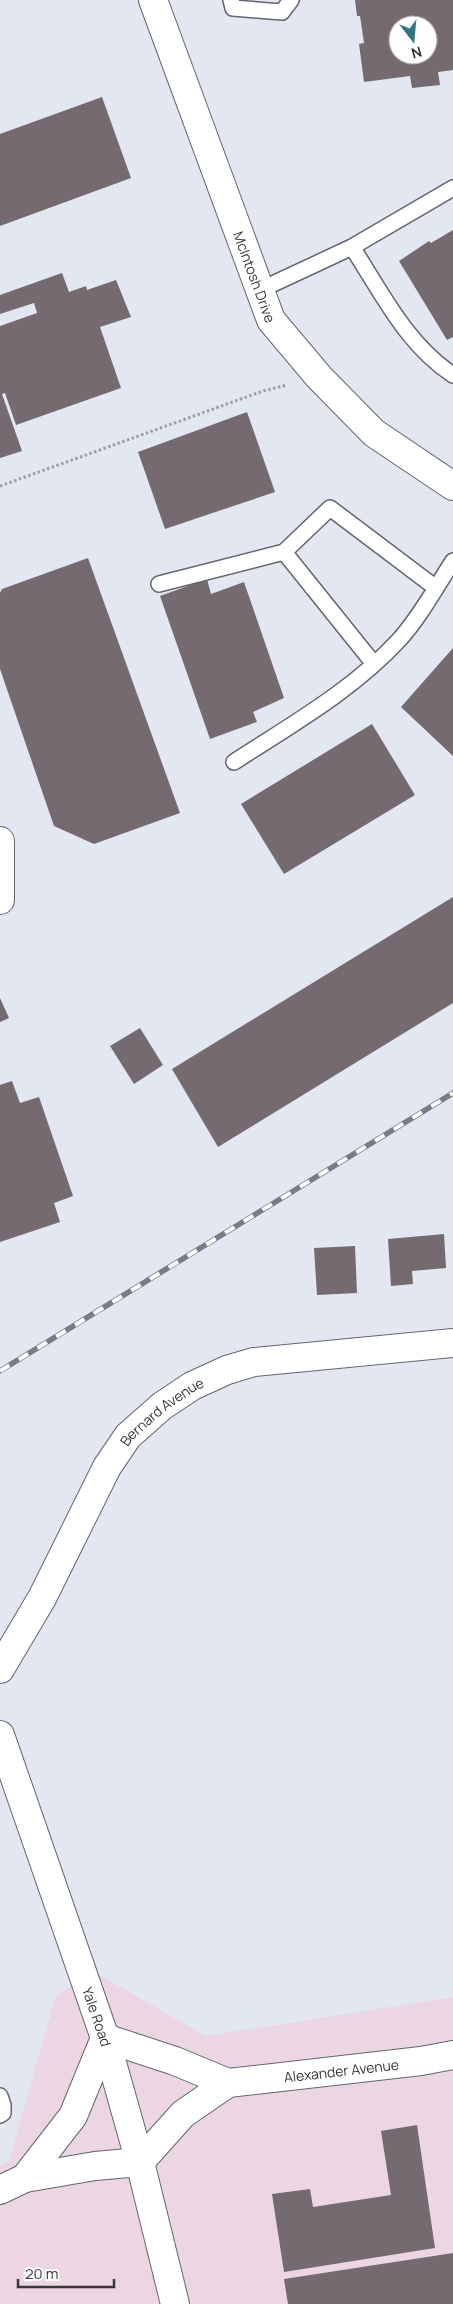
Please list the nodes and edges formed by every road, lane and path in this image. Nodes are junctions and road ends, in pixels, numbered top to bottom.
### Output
1 (153, 0) edge
2 (231, 0) edge
3 (290, 0) edge
4 (453, 188) edge
5 (352, 247) junction
6 (260, 290) junction
7 (453, 375) edge
8 (319, 377) junction
9 (0, 486) edge
10 (453, 486) edge
11 (284, 552) junction
12 (453, 561) edge
13 (159, 584) dead end
14 (436, 588) junction
15 (374, 664) junction
16 (234, 762) dead end
17 (0, 841) edge
18 (0, 900) edge
19 (453, 1343) edge
20 (1, 1669) edge
21 (0, 1735) edge
22 (105, 2038) junction
23 (453, 2055) edge
24 (228, 2082) junction
25 (0, 2096) edge
26 (0, 2115) edge
27 (140, 2162) junction
28 (24, 2178) junction
29 (0, 2190) edge
30 (175, 2304) edge

1 - 6 street, McIntosh Drive
2 - 3 lane
4 - 5 lane
5 - 6 lane
5 - 7 lane
6 - 8 street, McIntosh Drive
8 - 9 path
8 - 10 street, McIntosh Drive
11 - 13 lane
11 - 14 lane
11 - 15 lane
12 - 14 lane
14 - 15 lane
15 - 16 lane
17 - 18 street
19 - 20 street, Bernard Avenue
21 - 22 street, Yale Road
22 - 24 street
22 - 27 street, Yale Road
22 - 28 street
23 - 24 street, Alexander Avenue
24 - 27 street
25 - 26 lane
27 - 28 street
27 - 30 street, Yale Road
28 - 29 street

